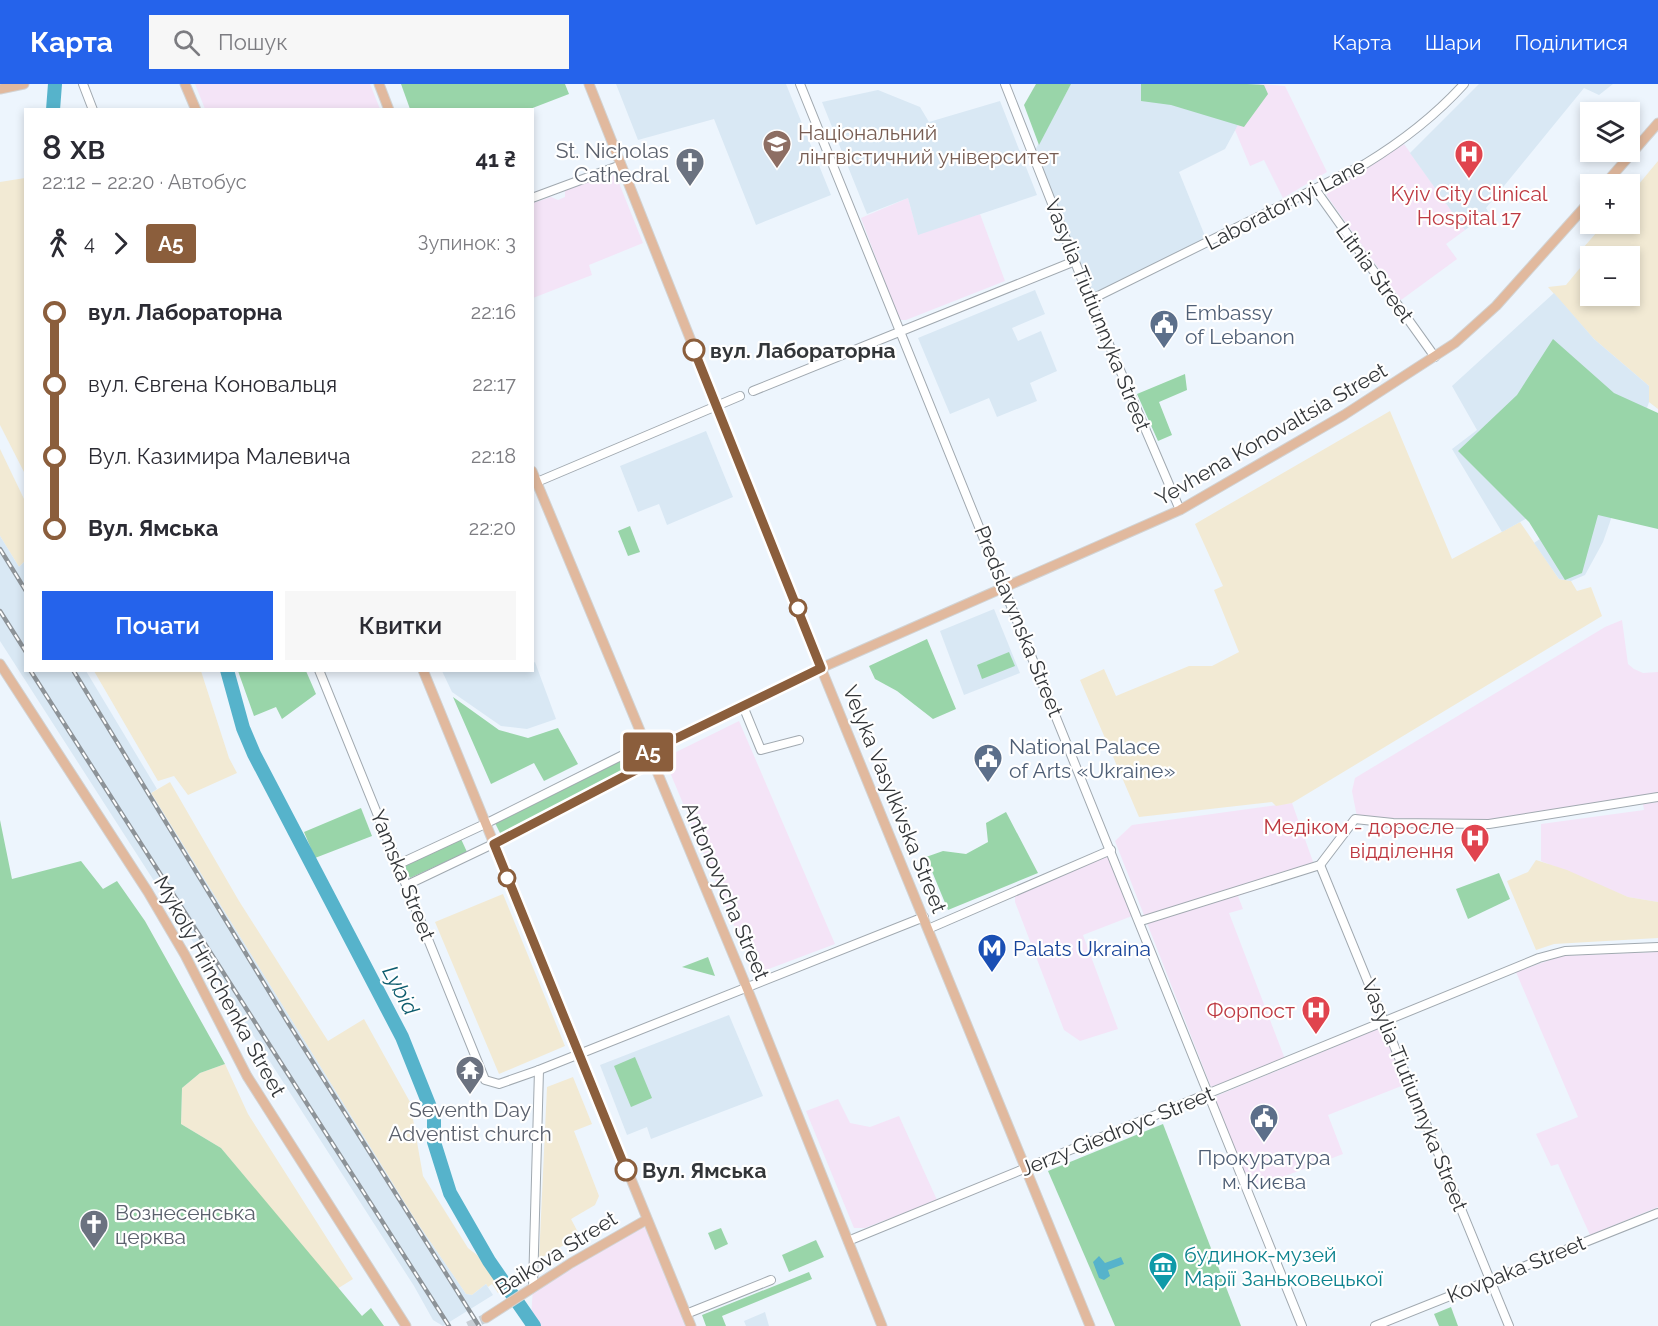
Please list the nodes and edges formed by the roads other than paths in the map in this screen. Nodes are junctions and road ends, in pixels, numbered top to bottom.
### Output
1 (24, 84) edge
2 (83, 84) edge
3 (185, 84) edge
4 (379, 84) edge
5 (589, 84) edge
6 (800, 84) edge
7 (1005, 84) edge
8 (1464, 84) edge
9 (0, 89) edge
10 (92, 108) edge
11 (195, 108) edge
12 (388, 108) edge
13 (1658, 123) edge
14 (621, 165) junction
15 (1614, 174) edge
16 (1315, 189) junction
17 (534, 197) edge
18 (1580, 212) edge
19 (1074, 261) junction
20 (1090, 300) junction
21 (902, 331) junction
22 (1435, 357) junction
23 (753, 391) dead end
24 (740, 396) dead end
25 (716, 405) junction
26 (534, 475) edge
27 (537, 482) junction
28 (1180, 510) junction
29 (1005, 587) junction
30 (0, 664) edge
31 (821, 668) junction
32 (320, 672) edge
33 (424, 672) edge
34 (743, 706) junction
35 (799, 740) dead end
36 (646, 748) junction
37 (1658, 797) edge
38 (485, 824) junction
39 (494, 844) junction
40 (1111, 850) junction
41 (399, 864) junction
42 (1320, 865) junction
43 (407, 885) junction
44 (924, 917) junction
45 (1141, 921) junction
46 (928, 929) junction
47 (1658, 947) edge
48 (747, 988) junction
49 (1386, 1020) junction
50 (579, 1054) junction
51 (539, 1070) junction
52 (1208, 1095) junction
53 (1025, 1168) junction
54 (1658, 1213) edge
55 (646, 1220) junction
56 (848, 1241) junction
57 (771, 1280) dead end
58 (1490, 1280) junction
59 (529, 1290) junction
60 (686, 1314) junction
61 (486, 1318) tunnel mouth
62 (406, 1326) edge
63 (691, 1326) edge
64 (882, 1326) edge
65 (1090, 1326) edge
66 (1302, 1326) edge
67 (1375, 1326) edge
68 (1509, 1326) edge

1 - 9 main road
2 - 10 street
3 - 11 main road
4 - 12 main road
5 - 14 main road, Velyka Vasylkivska Street
6 - 21 street, Predslavynska Street
7 - 19 street, Vasylia Tiutiunnyka Street
8 - 16 street, Laboratornyi Lane
13 - 15 main road
14 - 17 street
14 - 25 main road, Velyka Vasylkivska Street
16 - 20 street, Laboratornyi Lane
16 - 22 street, Litnia Street
18 - 22 main road, Yevhena Konovaltsia Street
19 - 20 street, Vasylia Tiutiunnyka Street
19 - 21 street
20 - 28 street, Vasylia Tiutiunnyka Street
21 - 23 street
21 - 29 street, Predslavynska Street
22 - 28 main road, Yevhena Konovaltsia Street
24 - 25 street
25 - 27 street
25 - 31 main road, Velyka Vasylkivska Street
26 - 27 main road, Antonovycha Street
27 - 36 main road, Antonovycha Street
28 - 29 main road, Yevhena Konovaltsia Street
29 - 31 main road, Yevhena Konovaltsia Street
29 - 40 street, Predslavynska Street
30 - 62 main road, Mykoly Hrinchenka Street
31 - 34 main road, Yevhena Konovaltsia Street
31 - 44 main road, Velyka Vasylkivska Street
32 - 41 street, Yamska Street
33 - 38 main road
34 - 35 street
34 - 36 main road, Yevhena Konovaltsia Street
36 - 38 street
36 - 39 street
36 - 48 main road, Antonovycha Street
37 - 42 street
38 - 39 main road
38 - 41 street
39 - 43 street
39 - 50 main road
40 - 45 street, Predslavynska Street
40 - 46 street
41 - 43 street, Yamska Street
42 - 45 street
42 - 49 street, Vasylia Tiutiunnyka Street
43 - 51 street, Yamska Street
44 - 46 main road, Velyka Vasylkivska Street
44 - 48 street
45 - 52 street, Predslavynska Street
46 - 53 main road, Velyka Vasylkivska Street
47 - 49 street, Jerzy Giedroyc Street
48 - 50 street
48 - 56 main road, Antonovycha Street
49 - 52 street, Jerzy Giedroyc Street
49 - 58 street, Vasylia Tiutiunnyka Street
50 - 51 street
50 - 55 main road
51 - 59 street
52 - 53 street, Jerzy Giedroyc Street
52 - 66 street, Predslavynska Street
53 - 56 street, Jerzy Giedroyc Street
53 - 65 main road, Velyka Vasylkivska Street
54 - 58 street, Kovpaka Street
55 - 59 main road, Baikova Street
55 - 60 main road
56 - 64 main road, Antonovycha Street
57 - 60 street
58 - 67 street, Kovpaka Street
58 - 68 street, Vasylia Tiutiunnyka Street
59 - 61 main road, Baikova Street
60 - 63 main road

